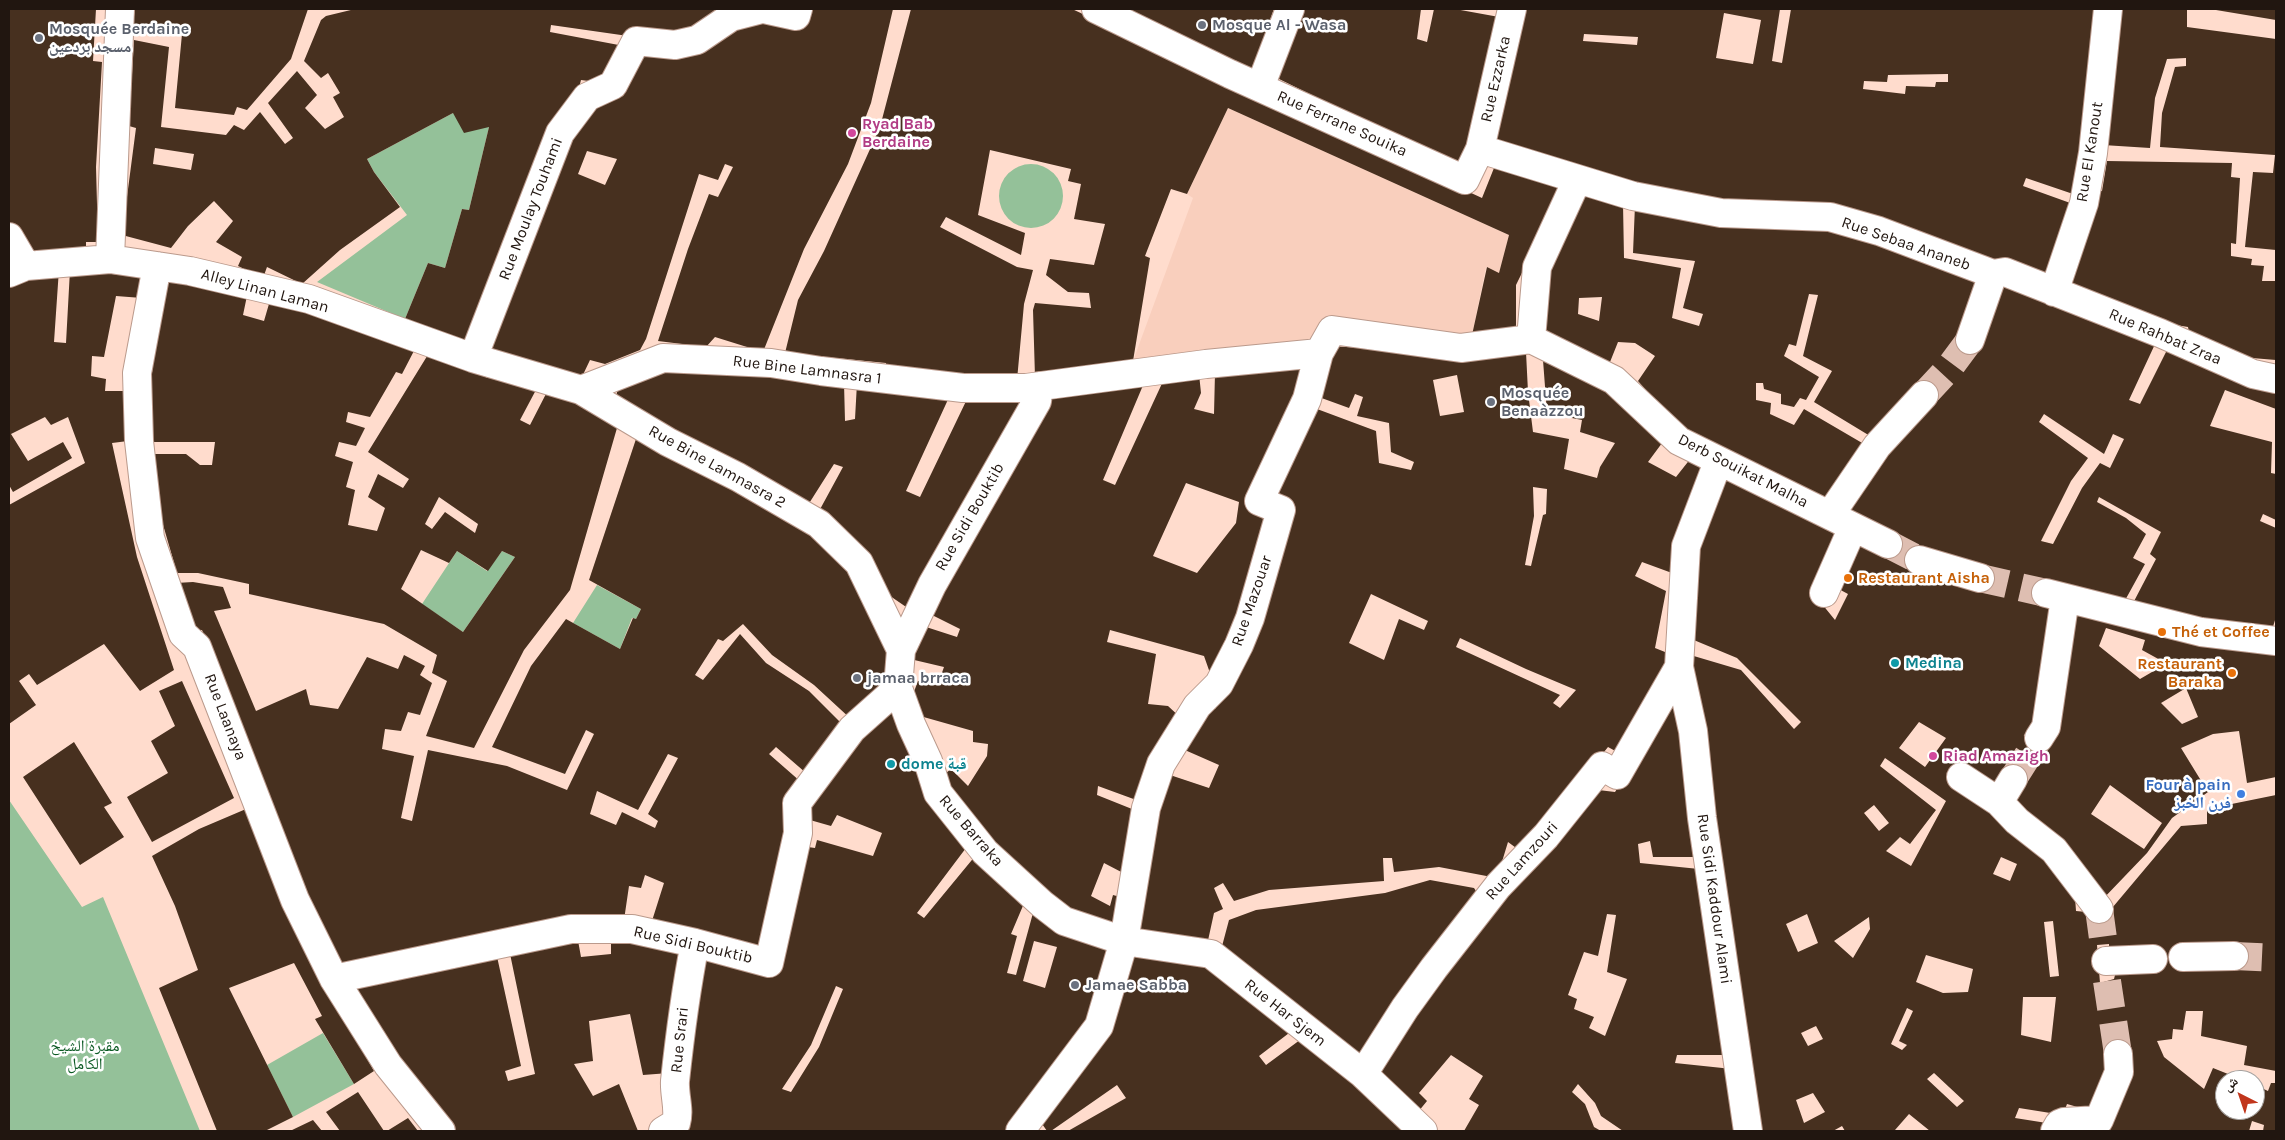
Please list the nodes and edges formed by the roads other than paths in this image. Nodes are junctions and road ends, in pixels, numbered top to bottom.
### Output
1 (120, 9) edge
2 (763, 9) edge
3 (798, 9) edge
4 (1096, 9) edge
5 (1290, 9) edge
6 (1512, 9) edge
7 (2108, 9) edge
8 (1260, 87) junction
9 (1480, 148) junction
10 (1577, 180) junction
11 (9, 237) edge
12 (110, 259) junction
13 (156, 266) junction
14 (17, 270) edge
15 (1993, 274) junction
16 (2054, 292) junction
17 (1531, 339) junction
18 (1970, 340) tunnel mouth
19 (1319, 353) junction
20 (473, 358) junction
21 (2276, 379) edge
22 (1039, 386) junction
23 (581, 390) junction
24 (1924, 395) tunnel mouth
25 (1718, 462) junction
26 (1841, 521) junction
27 (1888, 544) tunnel mouth
28 (1920, 560) tunnel mouth
29 (1980, 578) tunnel mouth
30 (1824, 593) dead end
31 (2276, 641) edge
32 (900, 650) junction
33 (1679, 667) junction
34 (898, 688) junction
35 (2039, 738) tunnel mouth
36 (1960, 777) dead end
37 (2013, 779) tunnel mouth
38 (1999, 802) junction
39 (2098, 909) tunnel mouth
40 (1124, 941) junction
41 (695, 942) junction
42 (2234, 956) tunnel mouth
43 (2183, 957) dead end
44 (2153, 959) dead end
45 (2106, 962) dead end
46 (334, 979) junction
47 (2118, 1054) tunnel mouth
48 (1362, 1074) junction
49 (440, 1131) edge
50 (662, 1131) edge
51 (1020, 1131) edge
52 (1423, 1131) edge
53 (1748, 1131) edge
54 (2054, 1131) edge

1 - 12 street
2 - 3 street, Rue Moulay Touhami
2 - 20 street, Rue Moulay Touhami
4 - 8 street, Rue Ferrane Souika
5 - 8 street
6 - 9 street, Rue Ezzarka
7 - 16 street, Rue El Kanout
8 - 9 street, Rue Ferrane Souika
9 - 10 street
10 - 15 street, Rue Sebaa Ananeb
10 - 17 street
11 - 14 street
12 - 13 street, Alley Linan Laman
12 - 14 street, Alley Linan Laman
13 - 20 street, Alley Linan Laman
13 - 46 street, Rue Laanaya
15 - 16 street, Rue Sebaa Ananeb
15 - 18 street
16 - 21 street, Rue Rahbat Zraa
17 - 19 street
17 - 25 street, Derb Souikat Malha
19 - 22 street, Rue Bine Lamnasra 1
19 - 40 street, Rue Mazouar
20 - 23 street, Rue Bine Lamnasra 2
22 - 23 street, Rue Bine Lamnasra 1
22 - 32 street, Rue Sidi Bouktib
23 - 32 street, Rue Bine Lamnasra 2
24 - 26 street
25 - 26 street, Derb Souikat Malha
25 - 33 street
26 - 27 street, Derb Souikat Malha
26 - 30 street
28 - 29 street
31 - 35 street
32 - 34 street
33 - 48 street, Rue Lamzouri
33 - 53 street, Rue Sidi Kaddour Alami
34 - 40 street, Rue Barraka
34 - 41 street, Rue Sidi Bouktib
36 - 38 street
37 - 38 street
38 - 39 street
40 - 48 street, Rue Har Sjem
40 - 51 street
41 - 46 street, Rue Sidi Bouktib
41 - 50 street, Rue Srari
42 - 43 street
44 - 45 street
46 - 49 street, Rue Laanaya
47 - 54 street
48 - 52 street, Rue Har Sjem

